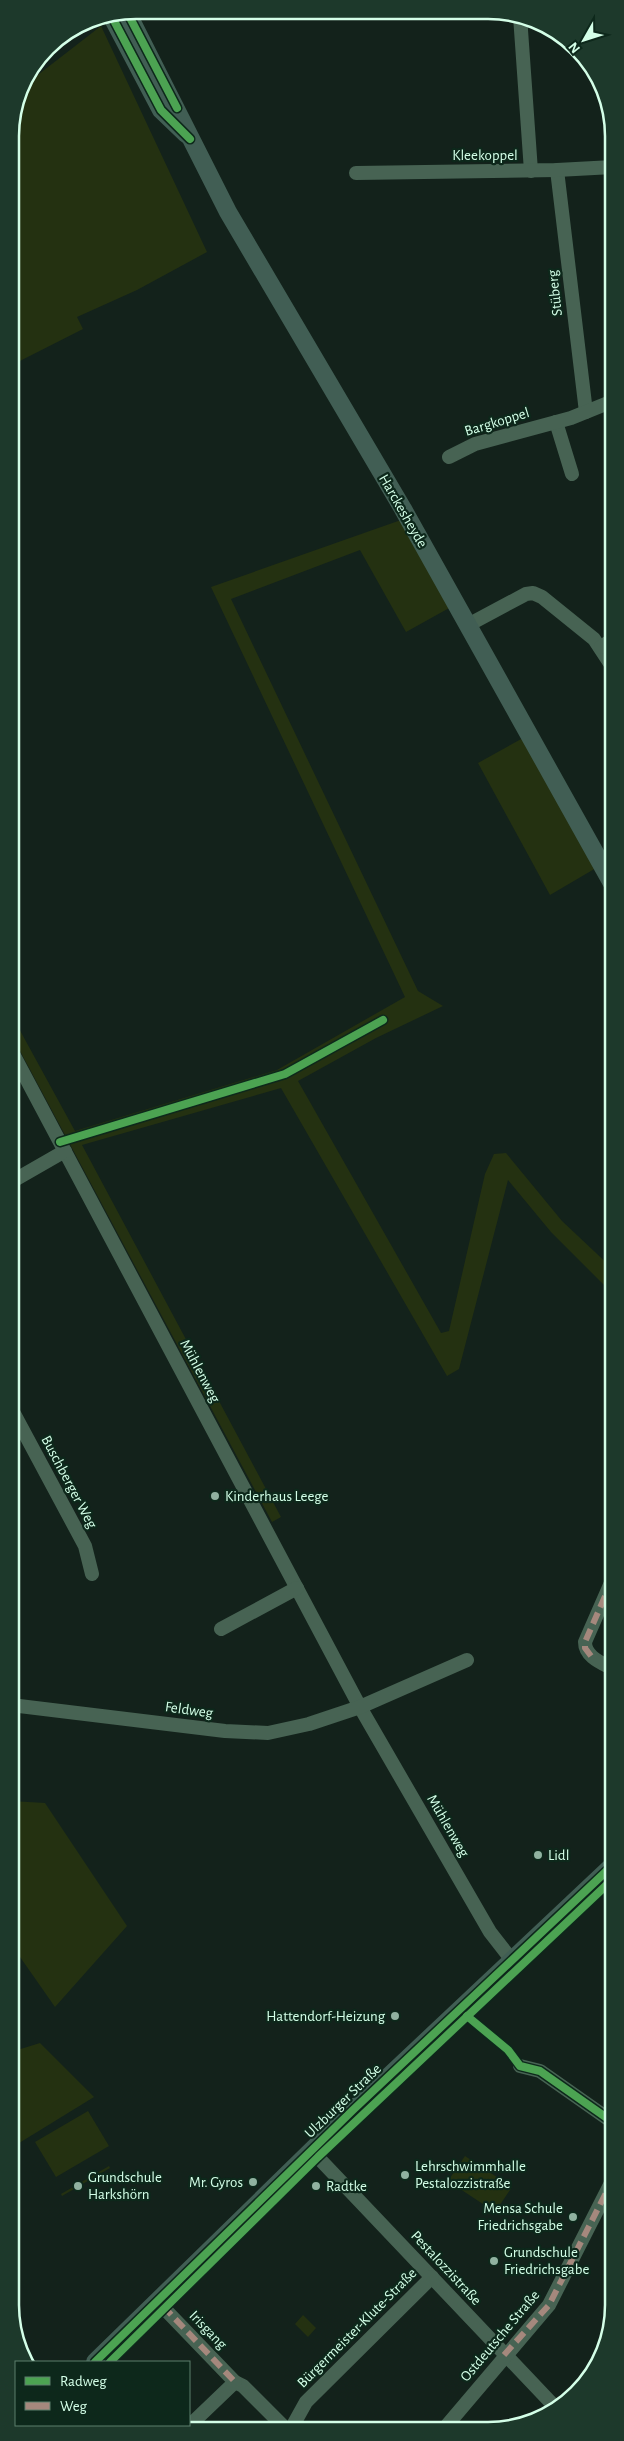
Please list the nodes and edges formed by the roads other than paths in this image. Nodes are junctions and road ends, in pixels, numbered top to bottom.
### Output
1 (130, 19) edge
2 (115, 21) edge
3 (521, 24) edge
4 (190, 138) junction
5 (605, 167) edge
6 (557, 170) junction
7 (531, 171) junction
8 (356, 173) dead end
9 (605, 404) edge
10 (586, 412) junction
11 (556, 422) junction
12 (449, 457) dead end
13 (572, 474) dead end
14 (468, 625) junction
15 (605, 644) edge
16 (601, 647) junction
17 (605, 654) edge
18 (605, 871) edge
19 (19, 1065) edge
20 (65, 1151) junction
21 (19, 1177) edge
22 (19, 1423) edge
23 (92, 1574) dead end
24 (297, 1588) junction
25 (605, 1598) edge
26 (221, 1629) dead end
27 (467, 1660) dead end
28 (605, 1665) edge
29 (19, 1706) edge
30 (360, 1707) junction
31 (605, 1872) edge
32 (511, 1959) junction
33 (520, 2066) dead end
34 (605, 2113) edge
35 (311, 2150) junction
36 (605, 2195) edge
37 (432, 2277) junction
38 (157, 2300) junction
39 (504, 2355) junction
40 (96, 2361) edge
41 (235, 2382) junction
42 (551, 2403) edge
43 (194, 2422) edge
44 (279, 2422) edge
45 (295, 2422) edge
46 (450, 2422) edge

1 - 4 main road, Harckesheyde
2 - 4 main road, Harckesheyde
3 - 7 street
4 - 14 main road, Harckesheyde
5 - 6 street, Kleekoppel
6 - 7 street, Kleekoppel
6 - 10 street, Stüberg
7 - 8 street, Kleekoppel
9 - 10 street, Bargkoppel
10 - 11 street, Bargkoppel
11 - 12 street, Bargkoppel
11 - 13 street
14 - 16 street
14 - 18 main road, Harckesheyde
15 - 16 street
16 - 17 street
19 - 20 street, Mühlenweg
20 - 21 street
20 - 24 street, Mühlenweg
22 - 23 street, Buschberger Weg
24 - 26 street
24 - 30 street, Mühlenweg
25 - 28 street
27 - 30 street
29 - 30 street, Feldweg
30 - 32 street, Mühlenweg
31 - 32 main road, Ulzburger Straße
32 - 35 main road, Ulzburger Straße
33 - 34 street
35 - 37 street, Pestalozzistraße
35 - 38 main road, Ulzburger Straße
36 - 39 street, Ostdeutsche Straße
37 - 39 street, Pestalozzistraße
37 - 45 street, Bürgermeister-Klute-Straße
38 - 40 main road, Ulzburger Straße
38 - 41 street, Irisgang
39 - 42 street, Pestalozzistraße
39 - 46 street, Ostdeutsche Straße
41 - 43 street
41 - 44 street, Irisgang

